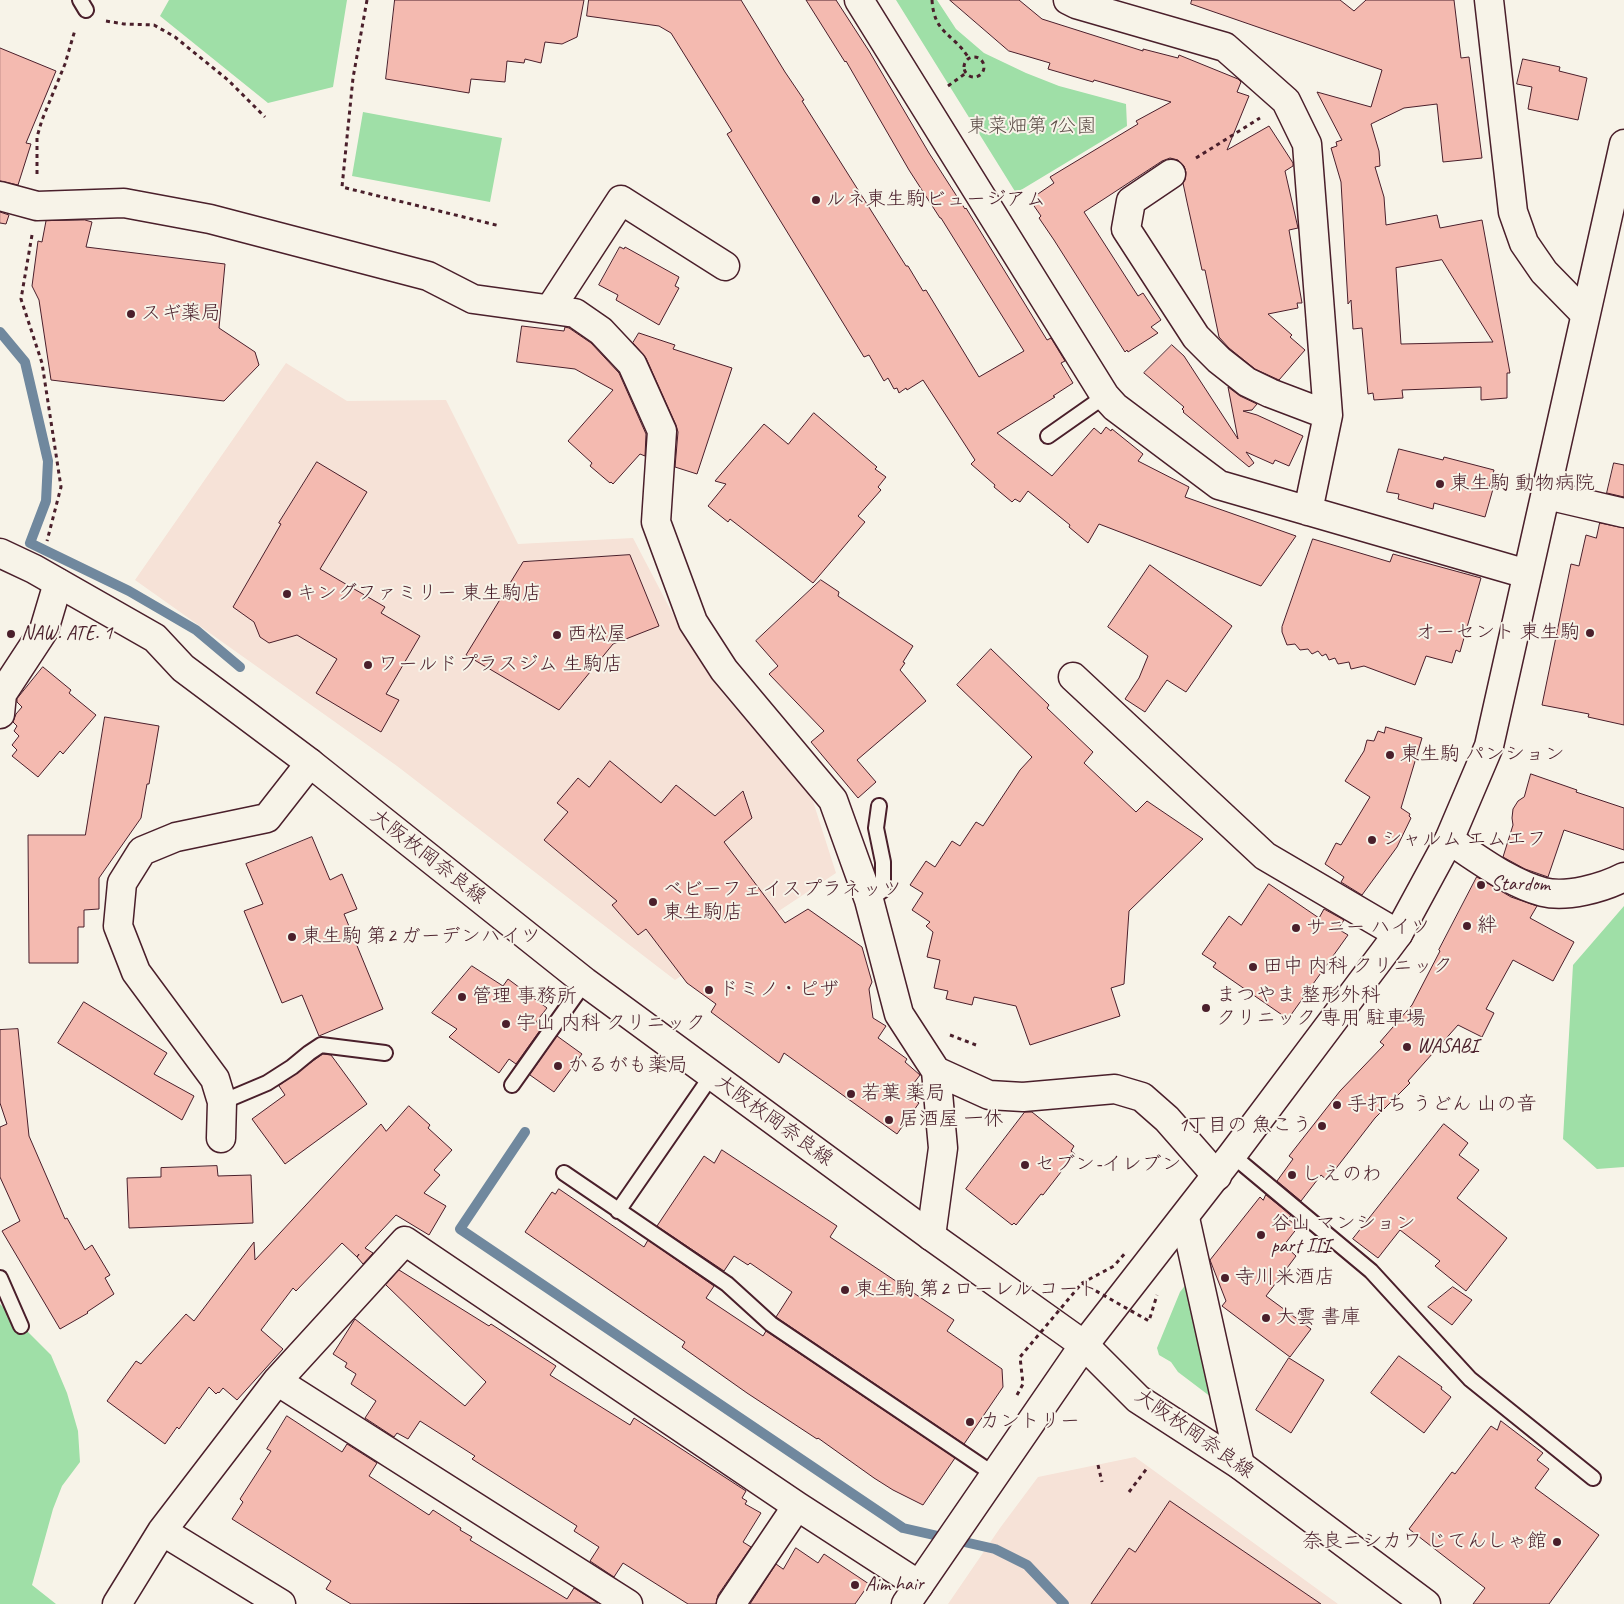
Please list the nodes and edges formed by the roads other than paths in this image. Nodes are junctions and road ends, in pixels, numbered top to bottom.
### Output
1 (859, 0) edge
2 (1068, 0) edge
3 (1488, 0) edge
4 (1624, 144) edge
5 (1171, 174) road end
6 (1619, 194) edge
7 (0, 196) edge
8 (724, 266) dead end
9 (550, 309) junction
10 (1585, 314) junction
11 (1105, 396) junction
12 (1328, 415) junction
13 (1048, 436) dead end
14 (1547, 495) junction
15 (1308, 511) junction
16 (1624, 513) edge
17 (0, 553) edge
18 (1527, 574) junction
19 (58, 583) junction
20 (1073, 676) dead end
21 (0, 714) edge
22 (310, 764) junction
23 (879, 806) dead end
24 (1449, 840) junction
25 (1624, 877) edge
26 (869, 900) junction
27 (1398, 934) junction
28 (585, 982) junction
29 (385, 1053) dead end
30 (936, 1071) junction
31 (712, 1075) junction
32 (512, 1085) dead end
33 (222, 1102) junction
34 (221, 1138) dead end
35 (1224, 1165) junction
36 (564, 1173) dead end
37 (618, 1211) junction
38 (1185, 1218) junction
39 (931, 1236) junction
40 (0, 1278) edge
41 (21, 1326) dead end
42 (1084, 1345) junction
43 (277, 1381) junction
44 (1240, 1465) junction
45 (995, 1475) junction
46 (1593, 1478) dead end
47 (797, 1506) junction
48 (162, 1531) junction
49 (913, 1594) edge
50 (117, 1604) edge
51 (281, 1604) edge
52 (628, 1604) edge
53 (731, 1604) edge
54 (1426, 1604) edge

1 - 11 street
2 - 12 street
3 - 10 street
4 - 6 street
5 - 12 street
6 - 10 street
7 - 9 street
8 - 9 street
9 - 26 street
10 - 14 street
11 - 13 lane
11 - 15 street
12 - 15 street
14 - 16 street
14 - 18 street
15 - 18 street
17 - 19 street, 大阪枚岡奈良線
18 - 24 street
19 - 21 street
19 - 22 street, 大阪枚岡奈良線
20 - 27 street
22 - 28 street, 大阪枚岡奈良線
22 - 33 street
23 - 26 lane
24 - 25 street
24 - 27 street
26 - 30 street
27 - 35 street
28 - 31 street, 大阪枚岡奈良線
28 - 32 lane
29 - 33 lane
30 - 35 street
30 - 39 street
31 - 37 lane
31 - 39 street, 大阪枚岡奈良線
33 - 34 street
35 - 38 street
35 - 46 lane
36 - 37 lane
37 - 45 lane
38 - 42 street
38 - 44 street
39 - 42 street, 大阪枚岡奈良線
40 - 41 lane
42 - 44 street, 大阪枚岡奈良線
42 - 45 street
43 - 47 street
43 - 48 street
43 - 52 street
44 - 54 street, 大阪枚岡奈良線
45 - 49 street
47 - 49 street
47 - 53 street
48 - 50 street
48 - 51 street

